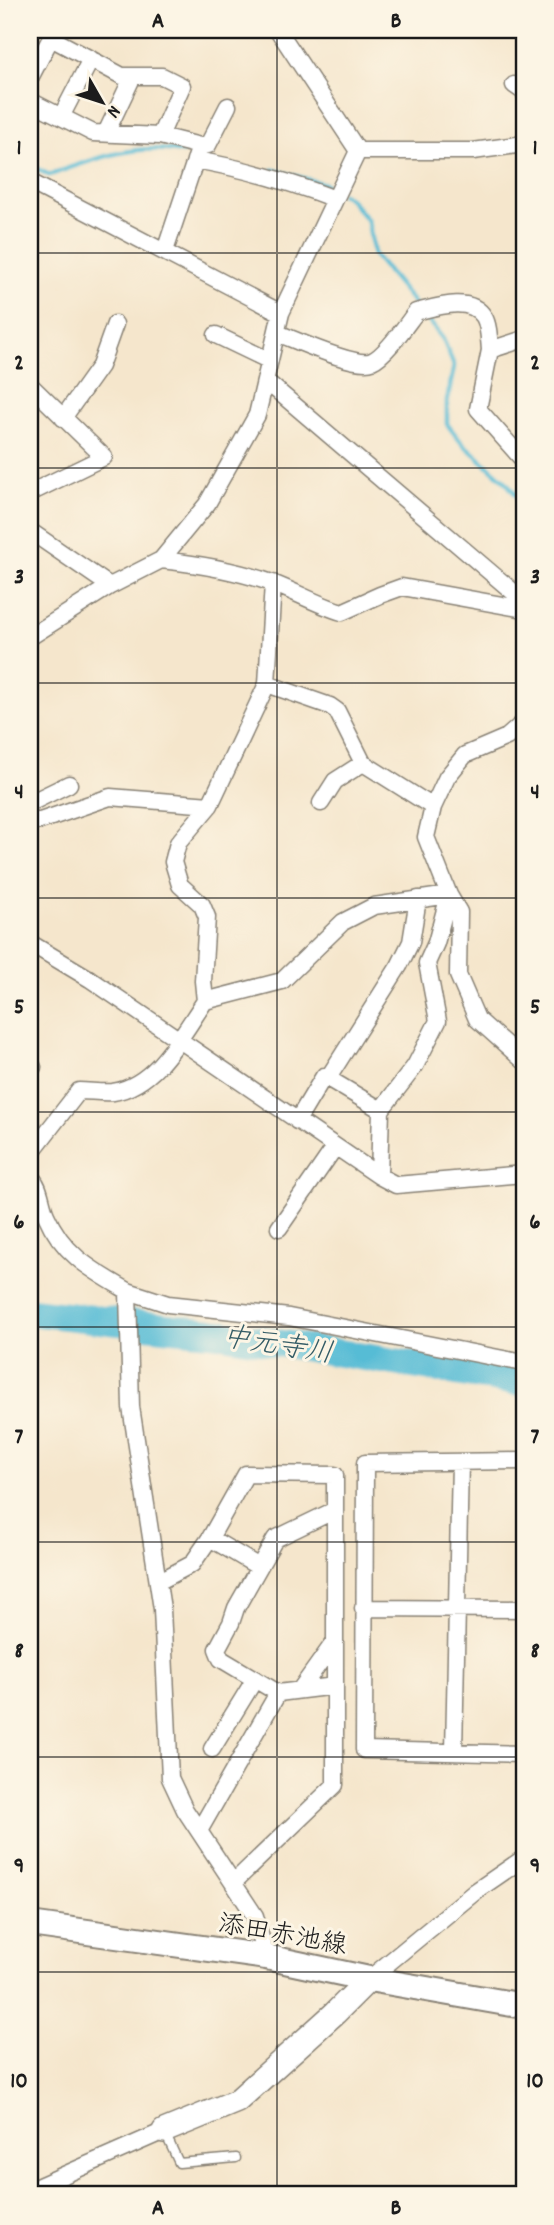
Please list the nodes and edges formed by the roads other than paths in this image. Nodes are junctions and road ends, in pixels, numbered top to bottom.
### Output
1 (278, 30) edge
2 (53, 34) edge
3 (90, 59) junction
4 (133, 76) junction
5 (30, 78) edge
6 (30, 101) edge
7 (228, 106) dead end
8 (61, 117) junction
9 (106, 133) junction
10 (160, 135) junction
11 (524, 144) edge
12 (358, 151) junction
13 (197, 153) junction
14 (30, 182) edge
15 (335, 199) junction
16 (165, 251) junction
17 (281, 313) junction
18 (115, 324) dead end
19 (277, 333) junction
20 (216, 335) dead end
21 (524, 339) edge
22 (490, 350) junction
23 (268, 360) junction
24 (266, 381) junction
25 (30, 385) edge
26 (63, 418) junction
27 (524, 461) edge
28 (30, 493) edge
29 (30, 531) edge
30 (161, 560) junction
31 (272, 583) junction
32 (110, 586) junction
33 (524, 601) edge
34 (524, 609) edge
35 (30, 637) edge
36 (267, 684) junction
37 (524, 722) edge
38 (363, 763) junction
39 (69, 784) dead end
40 (30, 803) edge
41 (321, 803) dead end
42 (210, 804) junction
43 (433, 807) junction
44 (30, 821) edge
45 (449, 895) junction
46 (418, 899) junction
47 (30, 943) edge
48 (205, 1002) junction
49 (178, 1040) junction
50 (524, 1061) edge
51 (328, 1078) junction
52 (381, 1110) junction
53 (298, 1121) junction
54 (335, 1147) junction
55 (30, 1154) edge
56 (524, 1174) edge
57 (30, 1176) edge
58 (379, 1176) junction
59 (279, 1228) dead end
60 (128, 1298) junction
61 (524, 1363) edge
62 (524, 1461) edge
63 (460, 1462) junction
64 (365, 1502) junction
65 (335, 1506) junction
66 (210, 1538) junction
67 (259, 1567) junction
68 (158, 1582) junction
69 (363, 1608) junction
70 (457, 1608) junction
71 (524, 1608) edge
72 (335, 1642) junction
73 (255, 1679) junction
74 (335, 1689) junction
75 (364, 1689) junction
76 (300, 1690) junction
77 (278, 1693) junction
78 (212, 1749) dead end
79 (454, 1752) junction
80 (524, 1754) edge
81 (199, 1831) junction
82 (524, 1858) edge
83 (234, 1882) junction
84 (30, 1924) edge
85 (266, 1957) junction
86 (369, 1979) junction
87 (524, 2006) edge
88 (164, 2130) junction
89 (236, 2158) dead end
90 (30, 2190) edge

1 - 12 street
2 - 3 street
2 - 5 street
3 - 4 street
3 - 8 street
4 - 9 street
4 - 10 street
6 - 8 street
7 - 13 street
8 - 9 street
9 - 10 street
10 - 13 street
11 - 12 street
12 - 15 street
13 - 15 street
13 - 16 street
14 - 16 street
15 - 17 street
16 - 17 street
17 - 19 street
18 - 26 street
19 - 22 street
19 - 23 street
20 - 23 street
21 - 22 street
22 - 27 street
23 - 24 street
24 - 30 street
24 - 33 street
25 - 26 street
26 - 28 street
29 - 32 street
30 - 31 street
30 - 32 street
31 - 34 street
31 - 36 street
32 - 35 street
36 - 38 street
36 - 42 street
37 - 43 street
38 - 41 street
38 - 43 street
39 - 40 street
42 - 44 street
42 - 48 street
43 - 45 street
45 - 46 street
45 - 50 street
45 - 52 street
46 - 48 street
46 - 51 street
47 - 49 street
48 - 49 street
49 - 53 street
49 - 55 street
51 - 52 street
51 - 53 street
52 - 58 street
53 - 54 street
54 - 58 street
54 - 59 street
56 - 58 street
57 - 60 street
60 - 61 street
60 - 68 street
62 - 63 street
63 - 64 street
63 - 70 street
64 - 65 street
64 - 69 street
65 - 66 street
65 - 67 street
65 - 72 street
66 - 67 street
66 - 68 street
67 - 73 street
68 - 81 street
69 - 70 street
69 - 75 street
70 - 71 street
70 - 79 street
72 - 74 street
72 - 76 street
73 - 77 street
73 - 78 street
74 - 75 street
74 - 76 street
74 - 83 street
75 - 79 street
76 - 77 street
77 - 81 street
79 - 80 street
81 - 83 street
82 - 86 street
83 - 85 street
84 - 85 main road, 添田赤池線
85 - 86 main road, 添田赤池線
86 - 87 main road, 添田赤池線
86 - 88 main road
88 - 89 lane
88 - 90 street

